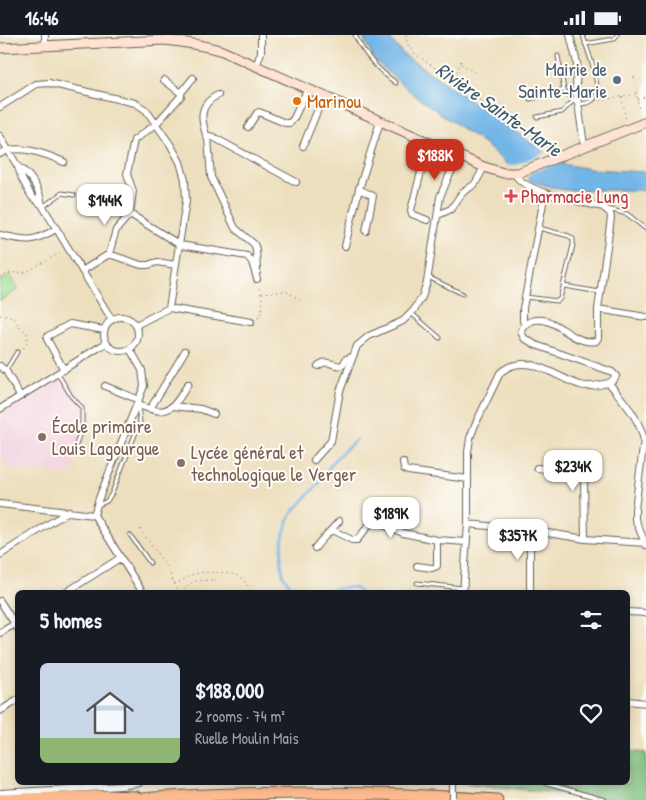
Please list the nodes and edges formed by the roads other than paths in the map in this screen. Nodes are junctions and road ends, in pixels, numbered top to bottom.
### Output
1 (45, 35) edge
2 (261, 35) edge
3 (355, 35) edge
4 (570, 35) edge
5 (583, 35) edge
6 (617, 35) edge
7 (585, 45) junction
8 (46, 46) junction
9 (2, 47) edge
10 (558, 56) dead end
11 (256, 67) junction
12 (193, 78) dead end
13 (164, 80) dead end
14 (396, 83) dead end
15 (307, 90) junction
16 (564, 90) junction
17 (181, 93) junction
18 (218, 95) dead end
19 (323, 97) junction
20 (530, 99) dead end
21 (576, 102) junction
22 (0, 107) edge
23 (537, 117) dead end
24 (380, 122) junction
25 (646, 122) edge
26 (156, 124) junction
27 (248, 127) dead end
28 (0, 136) edge
29 (208, 140) junction
30 (429, 142) junction
31 (584, 145) junction
32 (303, 146) dead end
33 (8, 149) junction
34 (0, 154) edge
35 (460, 156) junction
36 (64, 162) dead end
37 (484, 167) junction
38 (516, 173) junction
39 (296, 182) dead end
40 (359, 189) junction
41 (545, 193) junction
42 (74, 195) dead end
43 (89, 198) dead end
44 (43, 206) junction
45 (608, 209) junction
46 (131, 211) junction
47 (438, 215) junction
48 (427, 220) dead end
49 (56, 229) junction
50 (539, 229) junction
51 (646, 229) edge
52 (366, 231) dead end
53 (0, 235) edge
54 (180, 245) junction
55 (345, 246) dead end
56 (109, 254) junction
57 (176, 265) junction
58 (82, 271) junction
59 (428, 277) junction
60 (564, 286) junction
61 (600, 292) junction
62 (463, 294) dead end
63 (526, 297) junction
64 (169, 308) junction
65 (598, 309) junction
66 (411, 313) junction
67 (646, 317) edge
68 (112, 319) junction
69 (251, 322) road end
70 (525, 324) junction
71 (136, 325) junction
72 (104, 330) junction
73 (440, 338) dead end
74 (106, 343) junction
75 (130, 349) junction
76 (185, 351) dead end
77 (17, 352) road end
78 (352, 357) junction
79 (0, 366) edge
80 (318, 366) dead end
81 (64, 370) junction
82 (6, 371) junction
83 (58, 374) junction
84 (609, 383) junction
85 (188, 384) dead end
86 (104, 386) dead end
87 (20, 397) junction
88 (138, 403) junction
89 (173, 406) junction
90 (0, 409) edge
91 (150, 409) junction
92 (214, 414) dead end
93 (76, 445) dead end
94 (314, 460) dead end
95 (403, 463) dead end
96 (537, 468) dead end
97 (468, 479) junction
98 (0, 504) edge
99 (96, 507) junction
100 (69, 511) junction
101 (94, 515) junction
102 (339, 521) dead end
103 (468, 524) junction
104 (332, 530) junction
105 (530, 530) junction
106 (130, 535) dead end
107 (585, 539) junction
108 (437, 541) junction
109 (466, 542) junction
110 (646, 544) edge
111 (315, 548) dead end
112 (0, 555) edge
113 (120, 558) junction
114 (150, 563) dead end
115 (417, 566) dead end
116 (417, 583) dead end
117 (70, 590) edge
118 (141, 590) edge
119 (463, 590) edge
120 (530, 590) edge
121 (0, 601) edge
122 (630, 612) edge
123 (646, 613) edge
124 (15, 624) edge
125 (15, 626) edge
126 (0, 633) edge
127 (630, 701) edge
128 (15, 702) edge
129 (646, 703) edge
130 (0, 711) edge
131 (127, 785) edge
132 (454, 785) edge
133 (551, 785) edge
134 (0, 793) edge
135 (158, 798) junction
136 (0, 799) edge
137 (128, 800) edge
138 (452, 800) edge
139 (498, 800) edge
140 (605, 800) edge

1 - 8 street
2 - 11 street
3 - 14 lane
4 - 21 street
5 - 7 lane
6 - 7 lane
7 - 21 lane
8 - 9 main road
8 - 11 main road
10 - 16 lane
11 - 15 main road
12 - 17 street
13 - 17 street
15 - 19 main road
15 - 27 street
16 - 20 lane
16 - 21 lane
17 - 26 street
18 - 29 street
19 - 24 main road
19 - 32 street
21 - 23 lane
21 - 31 street
22 - 26 street
24 - 30 main road
24 - 40 street
25 - 31 main road
26 - 46 street
26 - 54 street
28 - 33 street
29 - 39 street
29 - 54 street
30 - 35 main road
30 - 48 street
31 - 38 main road
33 - 34 street
33 - 36 street
33 - 44 street
35 - 37 main road
35 - 47 street
37 - 38 main road
37 - 47 street
38 - 41 street
40 - 52 street
40 - 55 street
41 - 45 street
41 - 50 street
42 - 44 lane
43 - 46 lane
44 - 49 street
45 - 51 lane
45 - 61 street
46 - 54 street
46 - 56 street
47 - 59 street
49 - 53 street
49 - 58 street
50 - 60 lane
50 - 63 street
54 - 57 street
56 - 57 street
56 - 58 street
57 - 64 street
58 - 68 street
59 - 62 lane
59 - 66 street
60 - 61 lane
60 - 63 lane
61 - 65 street
63 - 70 street
64 - 69 street
64 - 71 street
65 - 67 street
65 - 70 street
66 - 73 lane
66 - 78 street
68 - 71 street
68 - 72 street
70 - 84 street
71 - 75 street
72 - 74 street
72 - 81 street
74 - 75 street
74 - 81 street
75 - 88 street
76 - 91 street
77 - 82 lane
78 - 80 street
78 - 94 street
79 - 82 street
81 - 83 street
82 - 87 street
83 - 87 street
83 - 93 lane
84 - 97 street
84 - 110 street
85 - 89 street
86 - 88 street
87 - 90 street
88 - 91 street
88 - 99 street
88 - 99 lane
89 - 91 street
89 - 92 street
95 - 97 street
96 - 107 street
97 - 103 street
98 - 100 street
99 - 101 street
100 - 101 street
100 - 112 street
101 - 113 street
102 - 104 street
103 - 105 street
103 - 109 street
104 - 108 street
104 - 111 street
105 - 107 street
105 - 120 street
106 - 114 lane
107 - 110 street
108 - 109 street
108 - 115 street
109 - 119 street
113 - 117 street
113 - 118 street
116 - 119 lane
121 - 124 street
122 - 123 street
125 - 126 street
127 - 129 street
128 - 130 street
131 - 134 street
132 - 138 street, bridge
133 - 140 lane
135 - 136 highway
135 - 137 highway
135 - 139 highway

